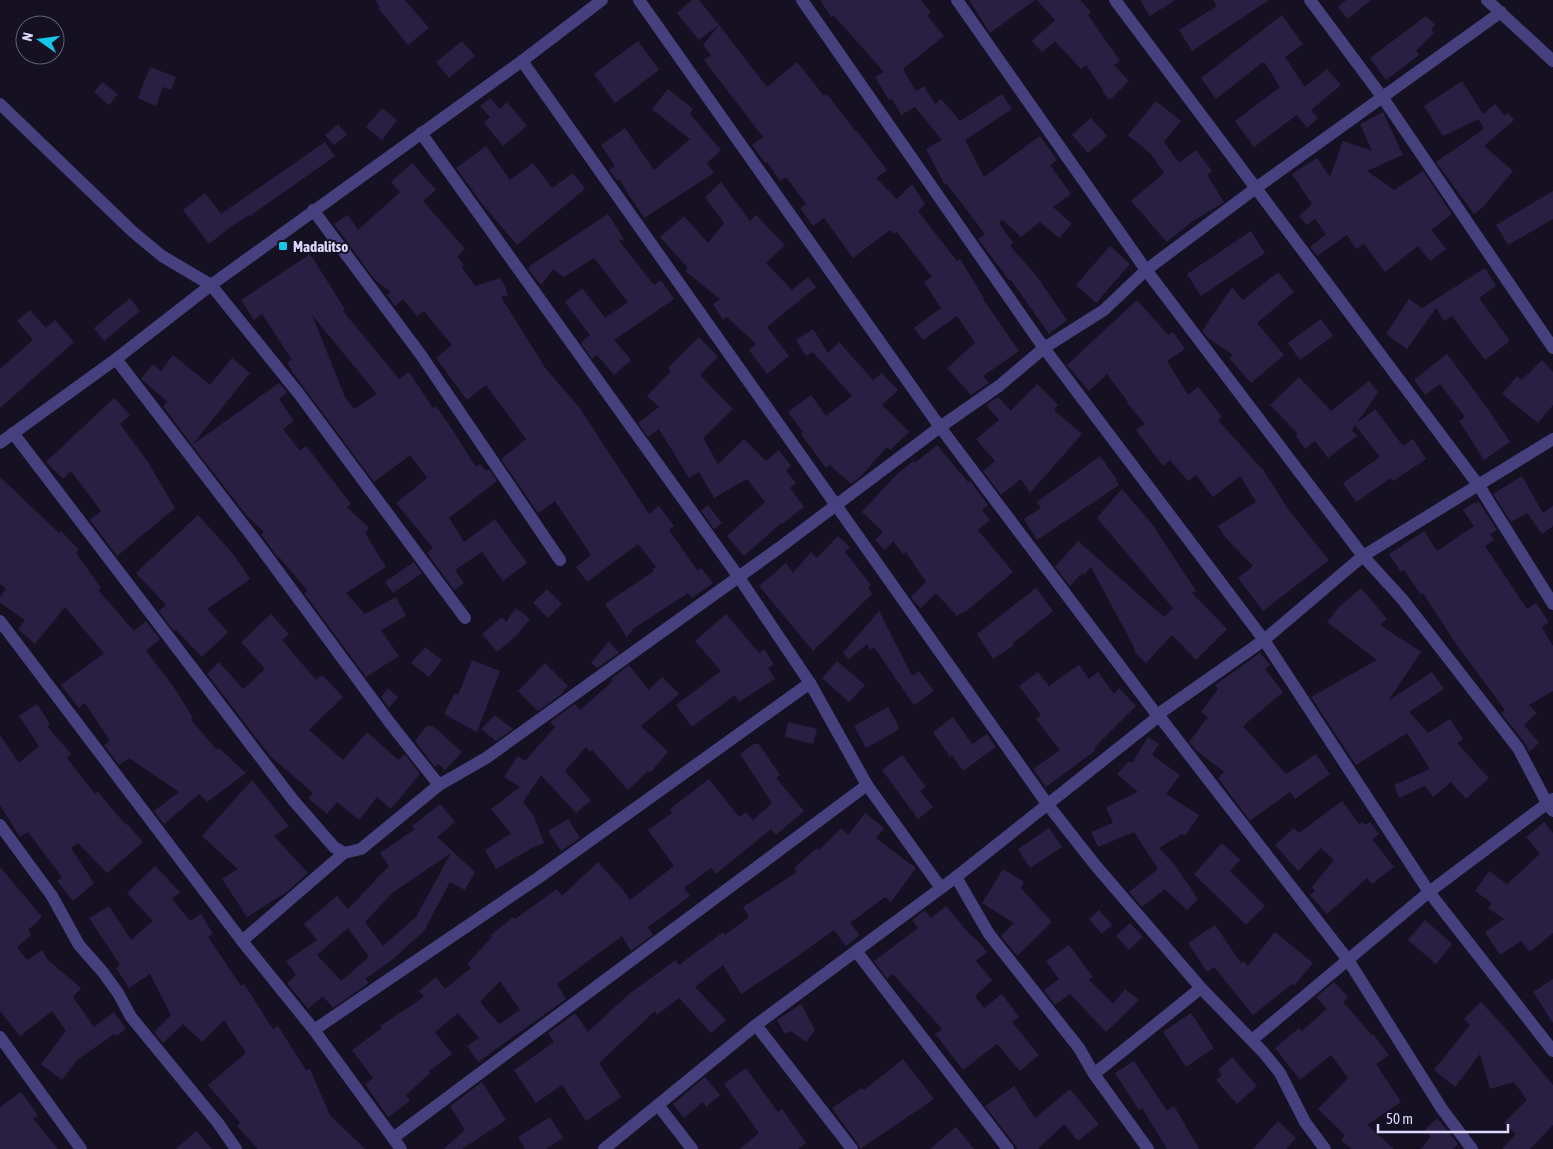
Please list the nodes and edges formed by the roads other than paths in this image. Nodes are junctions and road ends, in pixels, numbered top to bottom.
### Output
1 (602, 0) edge
2 (639, 0) edge
3 (802, 0) edge
4 (957, 0) edge
5 (1115, 0) edge
6 (1310, 0) edge
7 (1489, 1) edge
8 (1501, 12) junction
9 (522, 61) junction
10 (1553, 61) edge
11 (1384, 98) junction
12 (0, 104) edge
13 (421, 133) junction
14 (1256, 188) junction
15 (313, 210) junction
16 (1146, 270) junction
17 (211, 285) junction
18 (1044, 348) junction
19 (1553, 348) edge
20 (116, 359) junction
21 (940, 427) junction
22 (13, 433) junction
23 (1553, 439) edge
24 (0, 442) edge
25 (1479, 486) junction
26 (837, 505) junction
27 (1363, 556) junction
28 (560, 560) dead end
29 (738, 576) junction
30 (1553, 604) edge
31 (465, 618) dead end
32 (0, 621) edge
33 (1264, 640) junction
34 (810, 683) junction
35 (1158, 716) junction
36 (439, 785) junction
37 (868, 785) junction
38 (1551, 804) edge
39 (1048, 805) junction
40 (0, 825) edge
41 (344, 854) junction
42 (956, 877) junction
43 (941, 888) junction
44 (1429, 892) junction
45 (242, 941) junction
46 (856, 951) junction
47 (1348, 960) junction
48 (1201, 988) junction
49 (756, 1025) junction
50 (314, 1030) junction
51 (0, 1037) edge
52 (1252, 1040) junction
53 (1553, 1051) edge
54 (1094, 1074) junction
55 (658, 1105) junction
56 (393, 1138) junction
57 (81, 1149) edge
58 (236, 1149) edge
59 (401, 1149) edge
60 (604, 1149) edge
61 (692, 1149) edge
62 (852, 1149) edge
63 (1008, 1149) edge
64 (1148, 1149) edge
65 (1325, 1149) edge
66 (1472, 1149) edge

1 - 9 street
2 - 21 street
3 - 18 street
4 - 16 street
5 - 14 street
6 - 11 street
7 - 8 street
8 - 10 street
8 - 11 street
9 - 13 street
9 - 26 street
11 - 14 street
11 - 19 street
12 - 17 street
13 - 15 street
13 - 29 street
14 - 16 street
14 - 25 street
15 - 17 street
15 - 28 street
16 - 18 street
16 - 27 street
17 - 20 street
17 - 31 street
18 - 21 street
18 - 33 street
20 - 22 street
20 - 36 street
21 - 26 street
21 - 35 street
22 - 24 street
22 - 41 street
23 - 25 street
25 - 27 street
25 - 30 street
26 - 29 street
26 - 39 street
27 - 33 street
27 - 38 street
29 - 34 street
29 - 36 street
32 - 45 street
33 - 35 street
33 - 44 street
34 - 37 street
34 - 50 street
35 - 39 street
35 - 47 street
36 - 41 street
37 - 43 street
37 - 56 street
38 - 44 street
39 - 42 street
39 - 48 street
40 - 58 street
41 - 45 street
42 - 43 street
42 - 54 street
43 - 46 street
44 - 47 street
44 - 53 street
45 - 50 street
46 - 49 street
46 - 63 street
47 - 52 street
47 - 66 street
48 - 52 street
48 - 54 street
49 - 55 street
49 - 62 street
50 - 56 street
51 - 57 street
52 - 65 street
54 - 64 street
55 - 60 street
55 - 61 street
56 - 59 street

